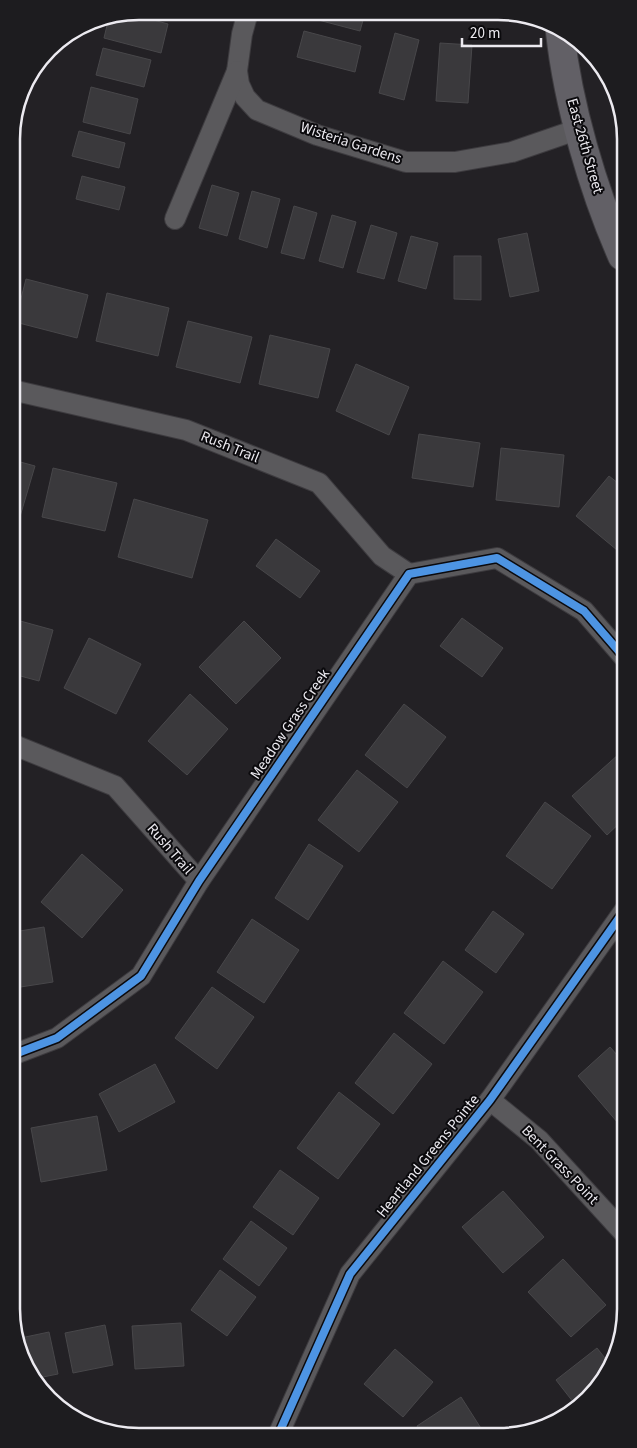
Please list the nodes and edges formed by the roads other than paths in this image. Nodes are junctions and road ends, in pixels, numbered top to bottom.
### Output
1 (246, 20) edge
2 (561, 38) edge
3 (237, 71) junction
4 (579, 129) junction
5 (175, 219) dead end
6 (617, 244) edge
7 (20, 392) edge
8 (409, 574) junction
9 (617, 649) edge
10 (20, 747) edge
11 (199, 881) junction
12 (617, 921) edge
13 (20, 1052) edge
14 (490, 1100) junction
15 (617, 1225) edge
16 (280, 1428) edge

1 - 3 street, Wisteria Gardens
2 - 4 street, East 26th Street
3 - 4 street, Wisteria Gardens
3 - 5 street
4 - 6 street, East 26th Street
7 - 8 street, Rush Trail
8 - 9 street
8 - 11 street, Meadow Grass Creek
10 - 11 street, Rush Trail
11 - 13 street, Meadow Grass Creek
12 - 14 street, Heartland Greens Pointe
14 - 15 street, Bent Grass Point
14 - 16 street, Heartland Greens Pointe

